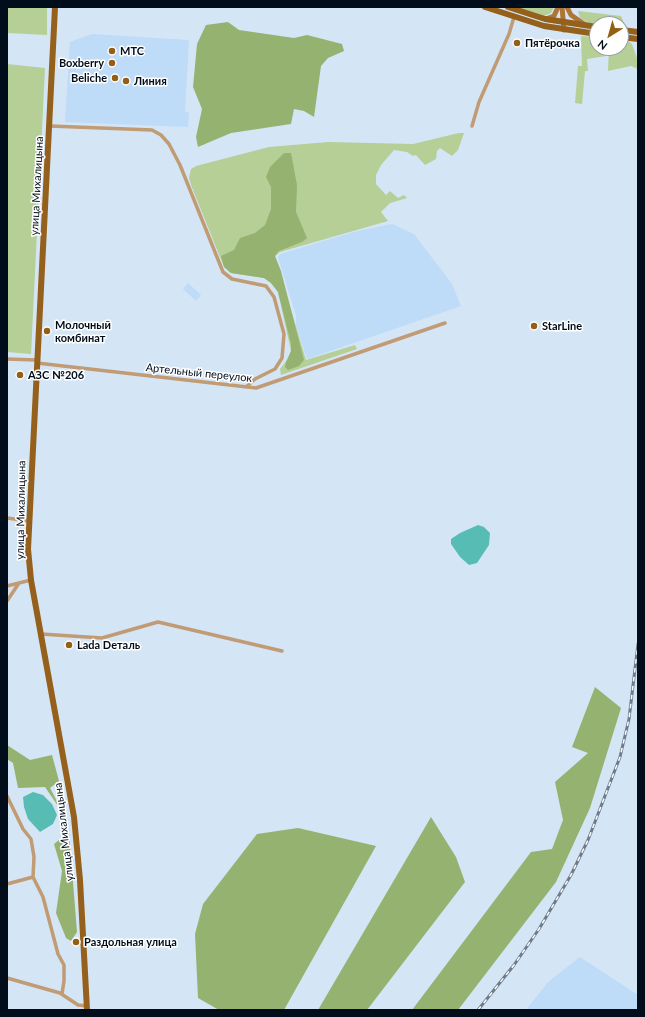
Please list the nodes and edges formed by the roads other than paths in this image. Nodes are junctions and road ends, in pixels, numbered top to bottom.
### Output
1 (55, 7) edge
2 (485, 7) edge
3 (508, 7) edge
4 (558, 7) edge
5 (562, 7) edge
6 (567, 7) edge
7 (514, 18) junction
8 (545, 20) junction
9 (564, 26) junction
10 (588, 26) joint
11 (589, 32) edge
12 (50, 126) junction
13 (472, 126) dead end
14 (445, 323) dead end
15 (7, 359) edge
16 (36, 362) junction
17 (246, 387) junction
18 (7, 518) edge
19 (29, 521) junction
20 (31, 580) junction
21 (19, 583) junction
22 (7, 586) edge
23 (7, 601) edge
24 (41, 634) junction
25 (282, 651) dead end
26 (7, 796) edge
27 (33, 877) junction
28 (7, 884) edge
29 (7, 978) edge
30 (62, 994) junction
31 (87, 1008) edge

1 - 12 main road, улица Михалицына
2 - 7 main road
3 - 8 main road
4 - 8 main road
5 - 9 main road
6 - 10 main road
7 - 9 main road
7 - 13 street
8 - 9 main road
9 - 10 main road
9 - 11 main road
12 - 16 main road, улица Михалицына
12 - 17 street
14 - 17 street, Артельный переулок
15 - 16 street, Артельный переулок
16 - 17 street, Артельный переулок
16 - 19 main road, улица Михалицына
18 - 19 street
19 - 20 main road, улица Михалицына
20 - 21 street
20 - 24 main road, улица Михалицына
21 - 22 street
21 - 23 street
24 - 25 street
24 - 31 main road, улица Михалицына
26 - 27 street
27 - 28 street
27 - 30 street
29 - 30 street
30 - 31 street

